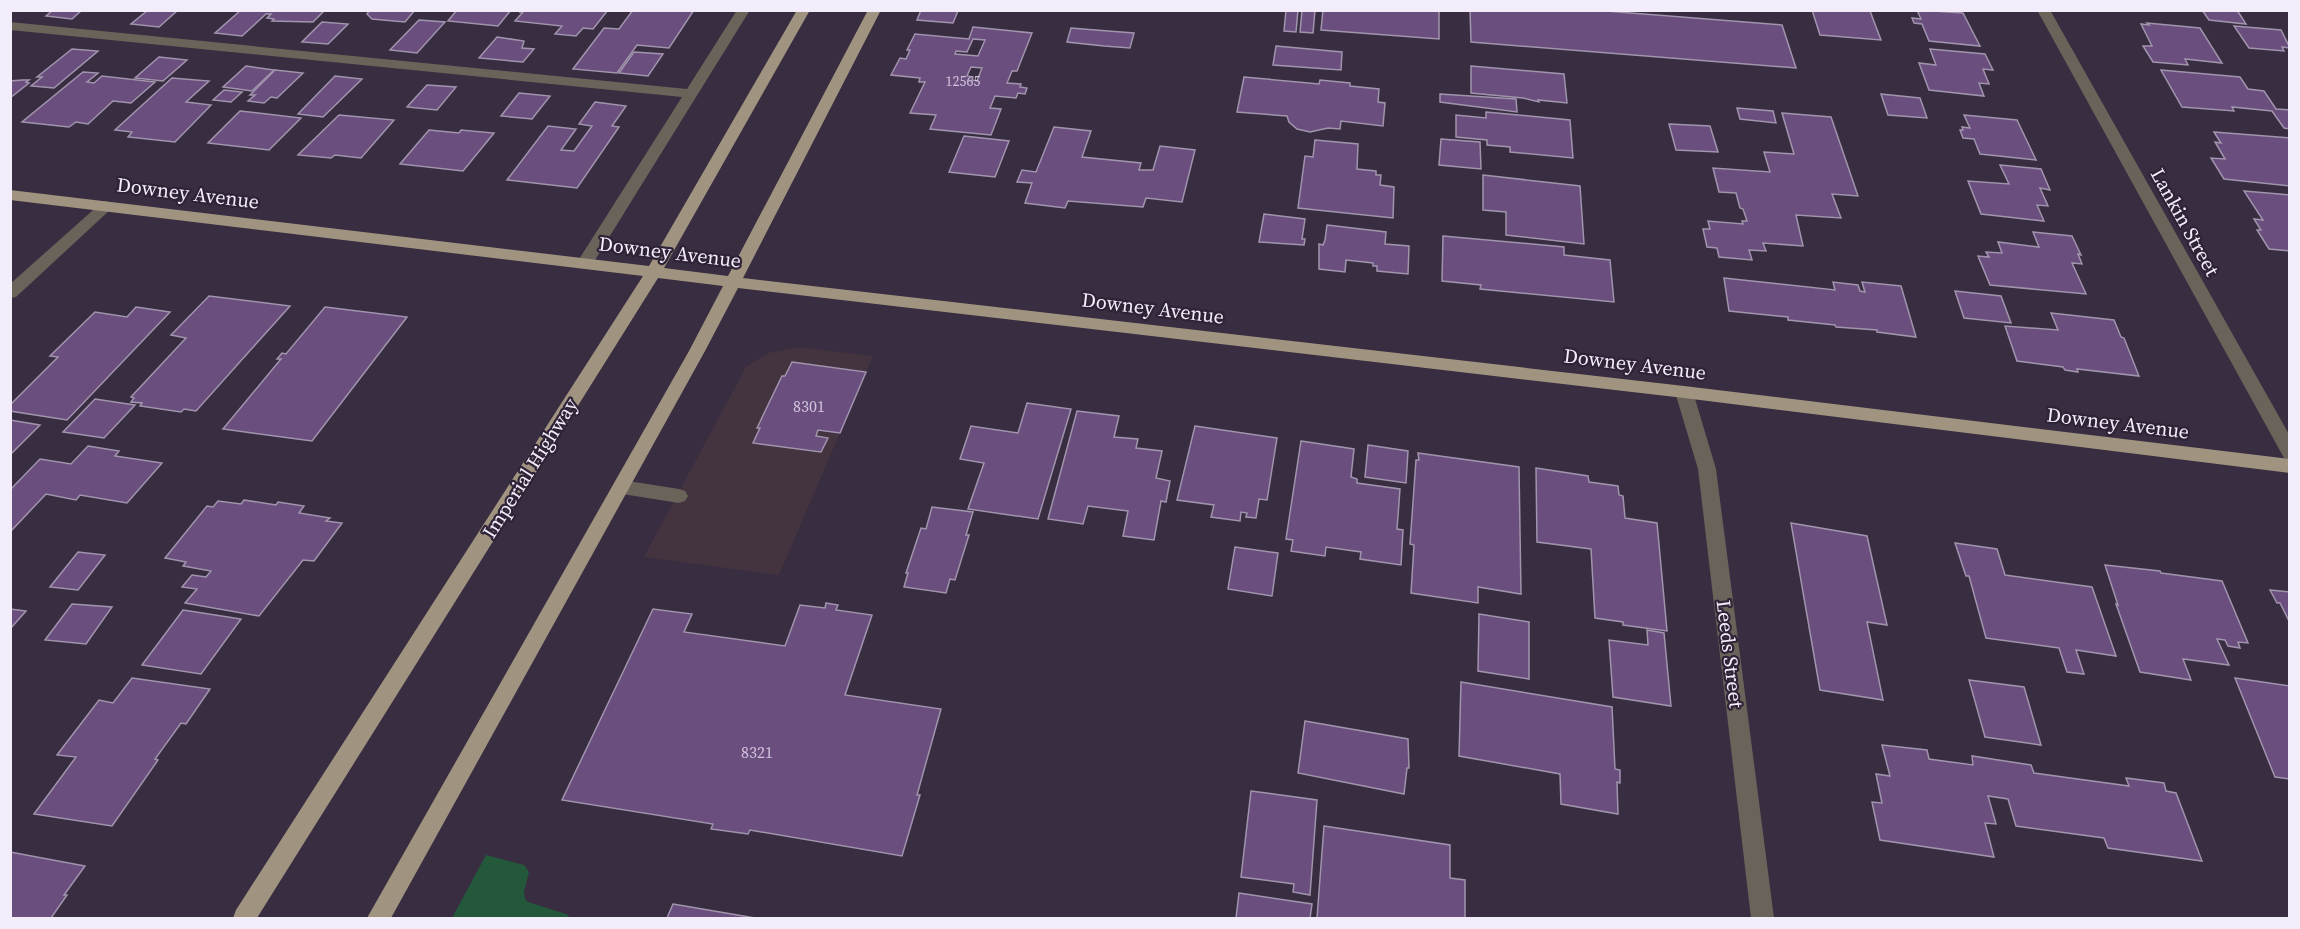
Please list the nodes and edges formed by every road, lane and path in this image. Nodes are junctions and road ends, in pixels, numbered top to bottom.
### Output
1 (744, 10) edge
2 (804, 10) edge
3 (875, 10) edge
4 (2043, 10) edge
5 (10, 26) edge
6 (692, 94) junction
7 (10, 195) edge
8 (106, 206) junction
9 (584, 264) junction
10 (654, 272) junction
11 (735, 282) junction
12 (10, 293) edge
13 (1684, 392) junction
14 (2289, 453) edge
15 (2289, 466) edge
16 (622, 487) junction
17 (679, 496) dead end
18 (244, 918) edge
19 (378, 918) edge
20 (1763, 918) edge

1 - 6 street
2 - 10 main road, Imperial Highway
3 - 11 main road
4 - 14 street, Lankin Street
5 - 6 street
6 - 9 street
7 - 8 main road, Downey Avenue
8 - 9 main road, Downey Avenue
8 - 12 street
9 - 10 main road, Downey Avenue
10 - 11 main road, Downey Avenue
10 - 18 main road, Imperial Highway
11 - 13 main road, Downey Avenue
11 - 16 main road
13 - 15 main road, Downey Avenue
13 - 20 street, Leeds Street
16 - 17 street
16 - 19 main road

